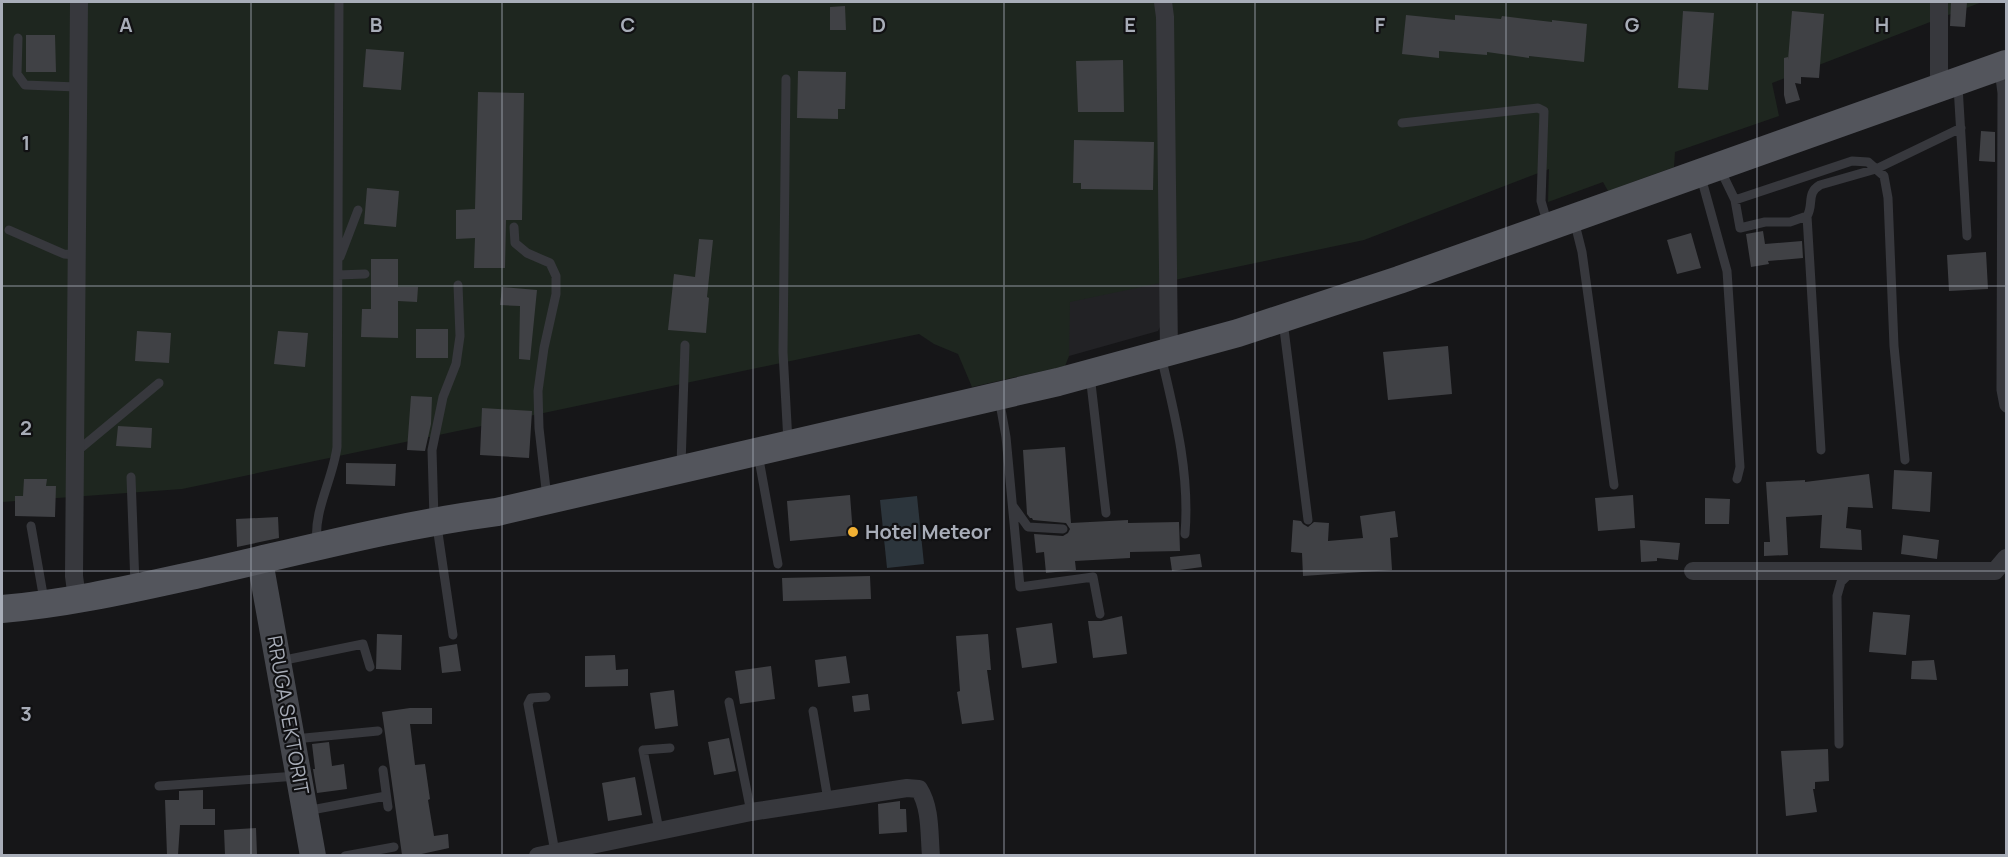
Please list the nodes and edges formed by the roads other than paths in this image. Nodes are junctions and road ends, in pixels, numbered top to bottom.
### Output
1 (79, 2) edge
2 (339, 2) edge
3 (1163, 2) edge
4 (1939, 2) edge
5 (18, 38) dead end
6 (2003, 66) edge
7 (786, 79) dead end
8 (1948, 85) junction
9 (77, 87) junction
10 (1402, 123) dead end
11 (1961, 128) junction
12 (1876, 169) junction
13 (1710, 170) junction
14 (1734, 200) junction
15 (358, 210) dead end
16 (1807, 216) junction
17 (1561, 223) junction
18 (514, 227) dead end
19 (9, 230) dead end
20 (1967, 236) dead end
21 (76, 255) junction
22 (338, 262) junction
23 (365, 274) dead end
24 (338, 275) junction
25 (458, 285) dead end
26 (1283, 318) junction
27 (686, 345) dead end
28 (1165, 353) junction
29 (1090, 373) junction
30 (159, 383) dead end
31 (998, 396) junction
32 (2007, 408) edge
33 (789, 446) junction
34 (1821, 450) dead end
35 (75, 453) junction
36 (757, 453) junction
37 (1905, 460) dead end
38 (681, 470) junction
39 (131, 477) dead end
40 (1737, 479) dead end
41 (1614, 484) dead end
42 (547, 501) junction
43 (1013, 506) junction
44 (1106, 513) dead end
45 (1308, 520) dead end
46 (31, 526) dead end
47 (436, 527) junction
48 (1063, 529) dead end
49 (1185, 534) dead end
50 (317, 548) junction
51 (2007, 558) edge
52 (778, 564) dead end
53 (262, 567) junction
54 (1693, 571) dead end
55 (1855, 571) junction
56 (135, 588) junction
57 (76, 599) junction
58 (45, 604) junction
59 (2, 609) edge
60 (1100, 614) dead end
61 (2, 621) edge
62 (453, 634) dead end
63 (279, 662) junction
64 (370, 667) dead end
65 (546, 697) dead end
66 (729, 702) dead end
67 (813, 711) dead end
68 (378, 731) dead end
69 (292, 740) junction
70 (1839, 744) dead end
71 (669, 748) dead end
72 (382, 770) dead end
73 (299, 776) junction
74 (159, 786) dead end
75 (386, 796) junction
76 (828, 800) junction
77 (388, 807) dead end
78 (305, 811) junction
79 (750, 812) junction
80 (659, 830) junction
81 (394, 847) dead end
82 (584, 850) edge
83 (546, 854) edge
84 (313, 855) edge
85 (345, 855) edge
86 (931, 855) edge

1 - 9 street
2 - 22 lane
3 - 28 street
4 - 8 street
5 - 9 lane
6 - 8 main road
6 - 32 lane
7 - 33 lane
8 - 11 lane
8 - 13 main road
9 - 21 street
10 - 17 lane
11 - 12 lane
11 - 20 lane
12 - 14 lane
12 - 16 lane
12 - 37 lane
13 - 14 lane
13 - 17 main road
13 - 40 lane
14 - 16 lane
15 - 22 lane
16 - 34 lane
17 - 26 main road
17 - 41 lane
18 - 42 lane
19 - 21 lane
21 - 35 street
22 - 24 lane
23 - 24 lane
24 - 50 lane
25 - 47 lane
26 - 28 main road
26 - 45 lane
27 - 38 lane
28 - 29 main road
28 - 49 lane
29 - 31 main road
29 - 44 lane
30 - 35 lane
31 - 33 main road
31 - 43 lane
33 - 36 main road
35 - 57 street
36 - 38 main road
36 - 52 lane
38 - 42 main road
39 - 56 lane
42 - 47 main road
43 - 48 lane
43 - 60 lane
46 - 58 lane
47 - 50 main road
47 - 53 main road
47 - 62 lane
50 - 53 main road
51 - 55 street
53 - 56 main road
53 - 61 main road
53 - 63 street, RRUGA SEKTORIT
54 - 55 street
55 - 70 lane
56 - 57 main road
57 - 58 main road
58 - 59 main road
63 - 64 lane
63 - 69 street, RRUGA SEKTORIT
65 - 83 lane
66 - 79 lane
67 - 76 lane
68 - 69 lane
69 - 73 street, RRUGA SEKTORIT
71 - 80 lane
72 - 75 lane
73 - 74 lane
73 - 78 street, RRUGA SEKTORIT
75 - 77 lane
75 - 78 lane
76 - 79 street
76 - 86 street
78 - 84 street, RRUGA SEKTORIT
79 - 80 street
80 - 82 street
81 - 85 lane
82 - 83 street

